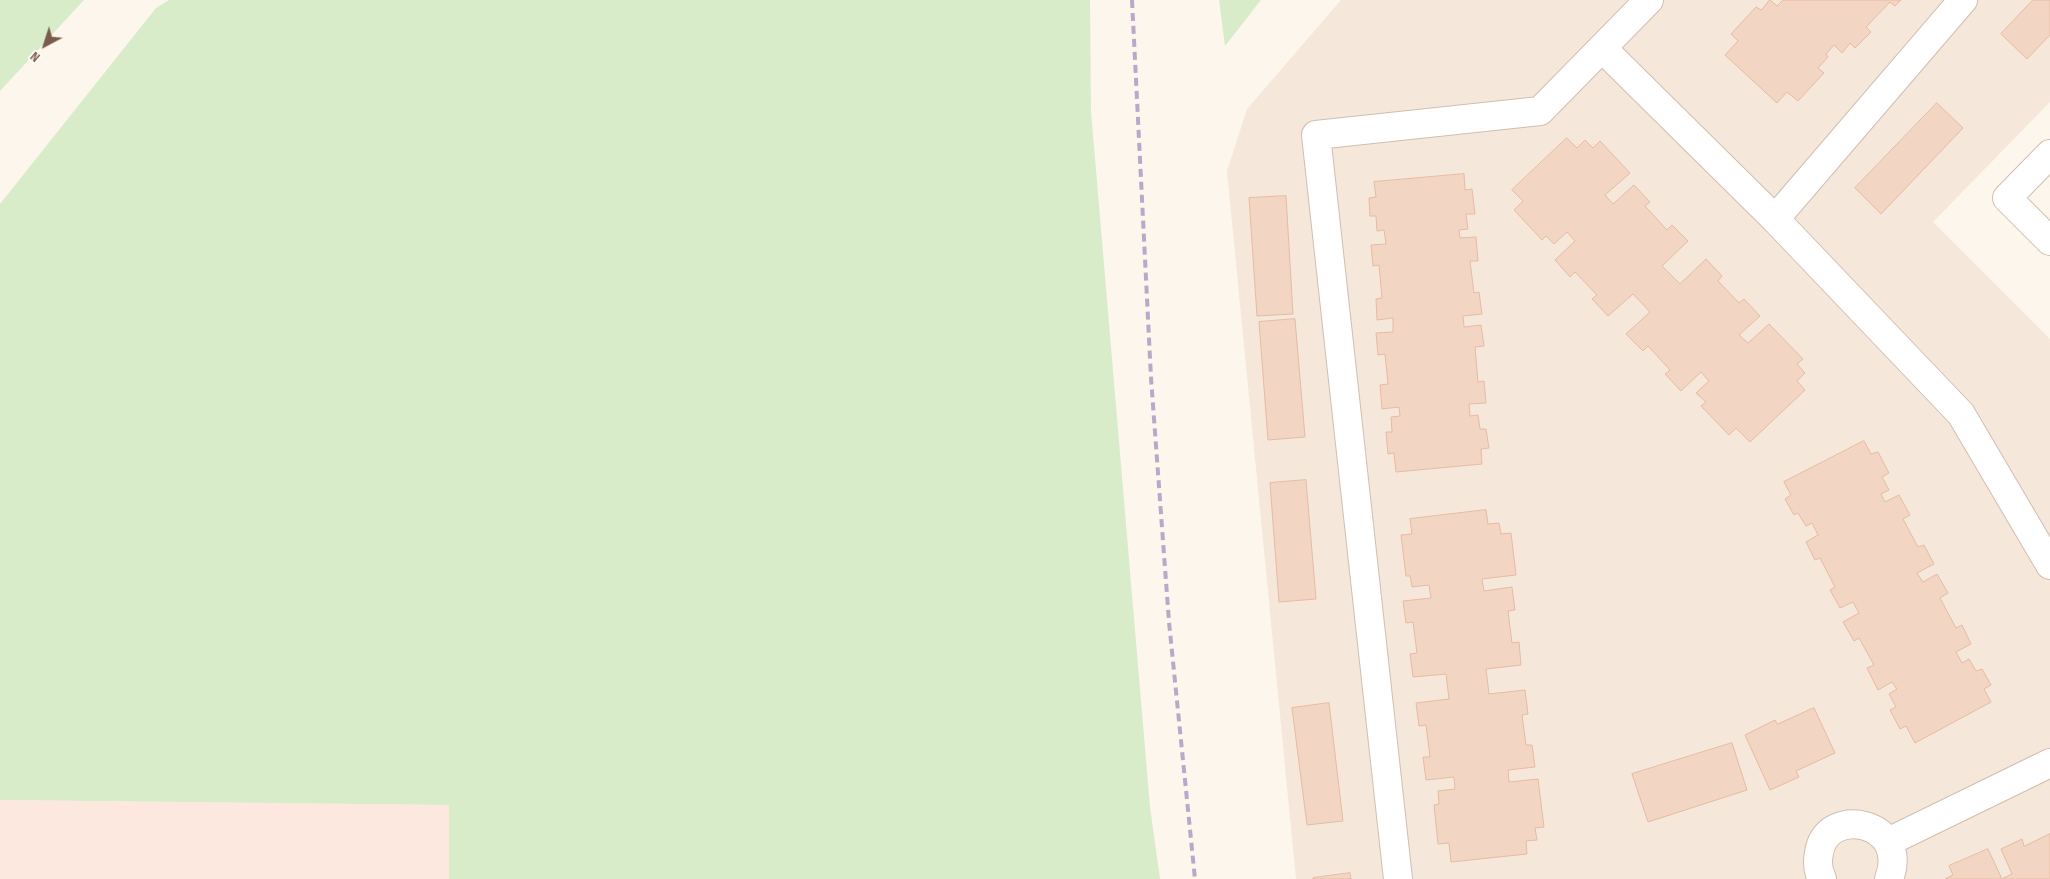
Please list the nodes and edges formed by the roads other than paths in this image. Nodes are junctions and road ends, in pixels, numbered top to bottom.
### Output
1 (1649, 0) edge
2 (1963, 0) edge
3 (1602, 48) junction
4 (2050, 154) edge
5 (1775, 218) junction
6 (2050, 241) edge
7 (2050, 565) edge
8 (2050, 763) edge
9 (1888, 842) junction
10 (1815, 877) edge
11 (1398, 879) edge
12 (1889, 879) edge

1 - 3 street
2 - 5 street
3 - 5 street
3 - 11 street
4 - 6 street
5 - 7 street
8 - 9 street
9 - 10 street
9 - 12 street

